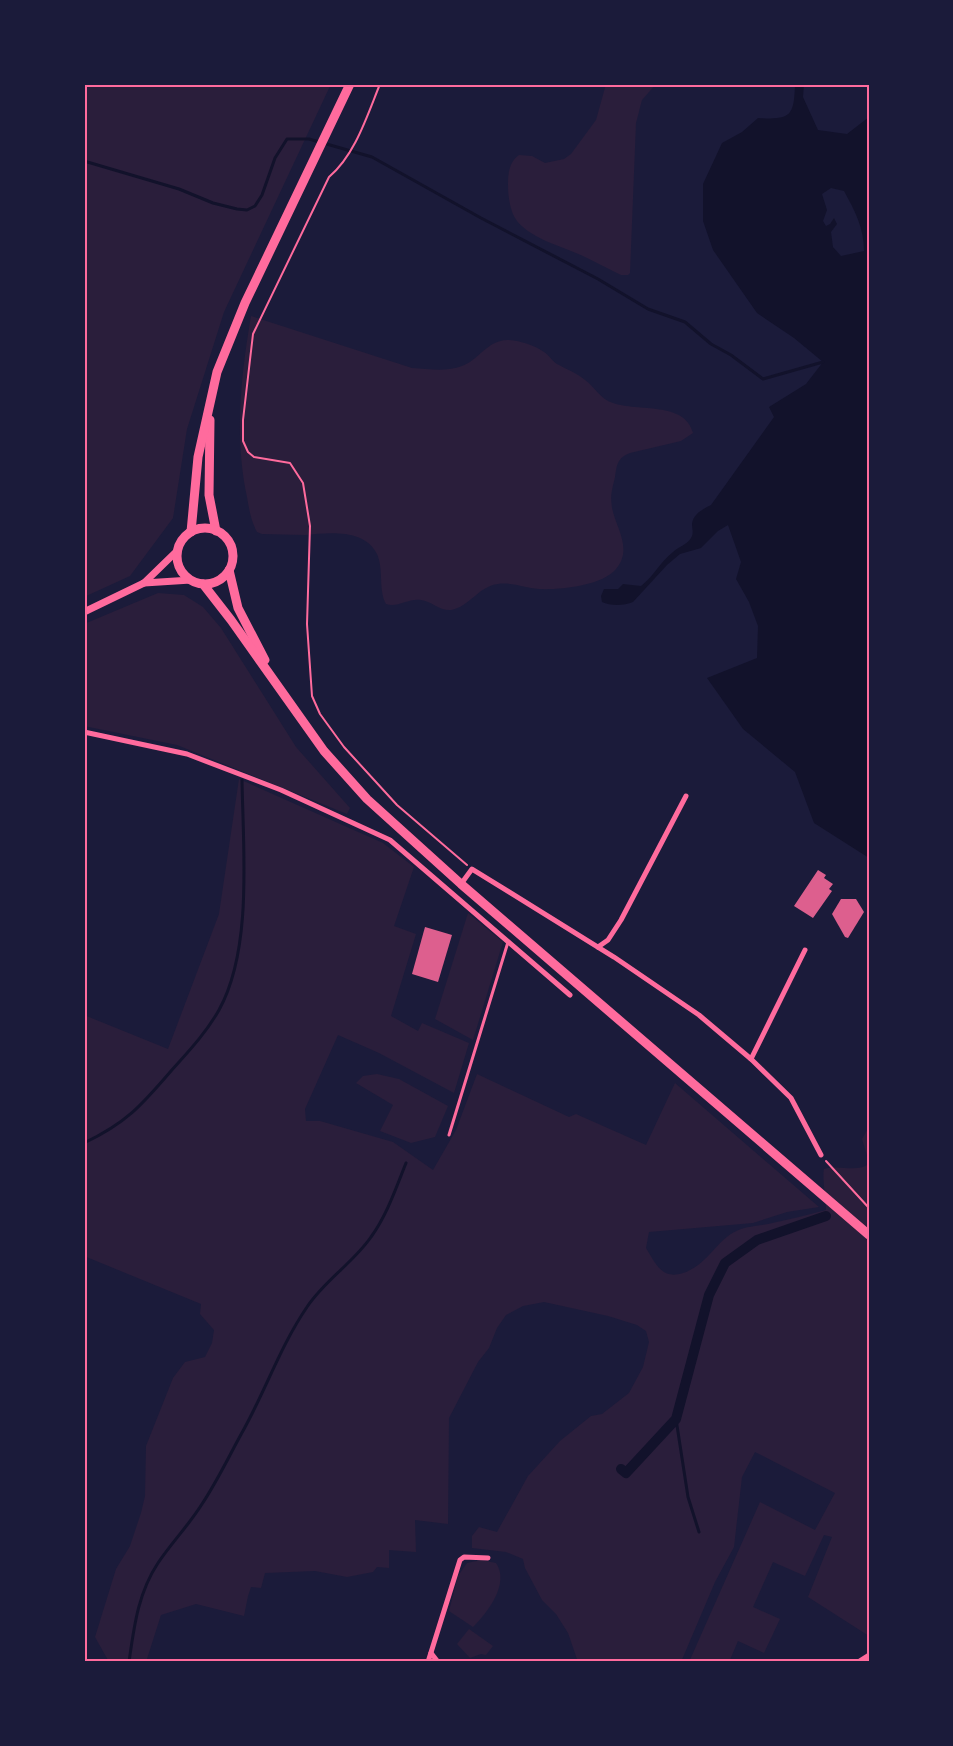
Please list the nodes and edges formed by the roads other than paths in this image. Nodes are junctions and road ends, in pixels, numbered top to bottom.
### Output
1 (350, 84) edge
2 (210, 400) junction
3 (216, 531) junction
4 (191, 532) junction
5 (178, 550) junction
6 (230, 570) junction
7 (191, 580) junction
8 (144, 583) junction
9 (203, 584) junction
10 (84, 612) edge
11 (282, 691) junction
12 (84, 732) edge
13 (686, 796) dead end
14 (461, 884) junction
15 (508, 940) junction
16 (598, 947) junction
17 (805, 950) dead end
18 (570, 995) dead end
19 (751, 1059) junction
20 (448, 1135) dead end
21 (821, 1155) road end
22 (869, 1235) edge
23 (488, 1558) dead end
24 (430, 1653) junction
25 (869, 1656) edge
26 (428, 1662) edge
27 (438, 1662) edge
28 (858, 1662) edge

1 - 2 main road
2 - 3 main road
2 - 4 main road
3 - 4 main road
3 - 6 main road
4 - 5 main road
5 - 7 main road
5 - 8 street
6 - 9 main road
6 - 11 main road
7 - 8 street
7 - 9 main road
8 - 10 street
9 - 11 main road
11 - 14 main road
12 - 15 street
13 - 16 street
14 - 16 street
14 - 22 main road
15 - 18 street
15 - 20 lane
16 - 19 street
17 - 19 street
19 - 21 street
23 - 24 street
24 - 26 street
24 - 27 street
25 - 28 street

